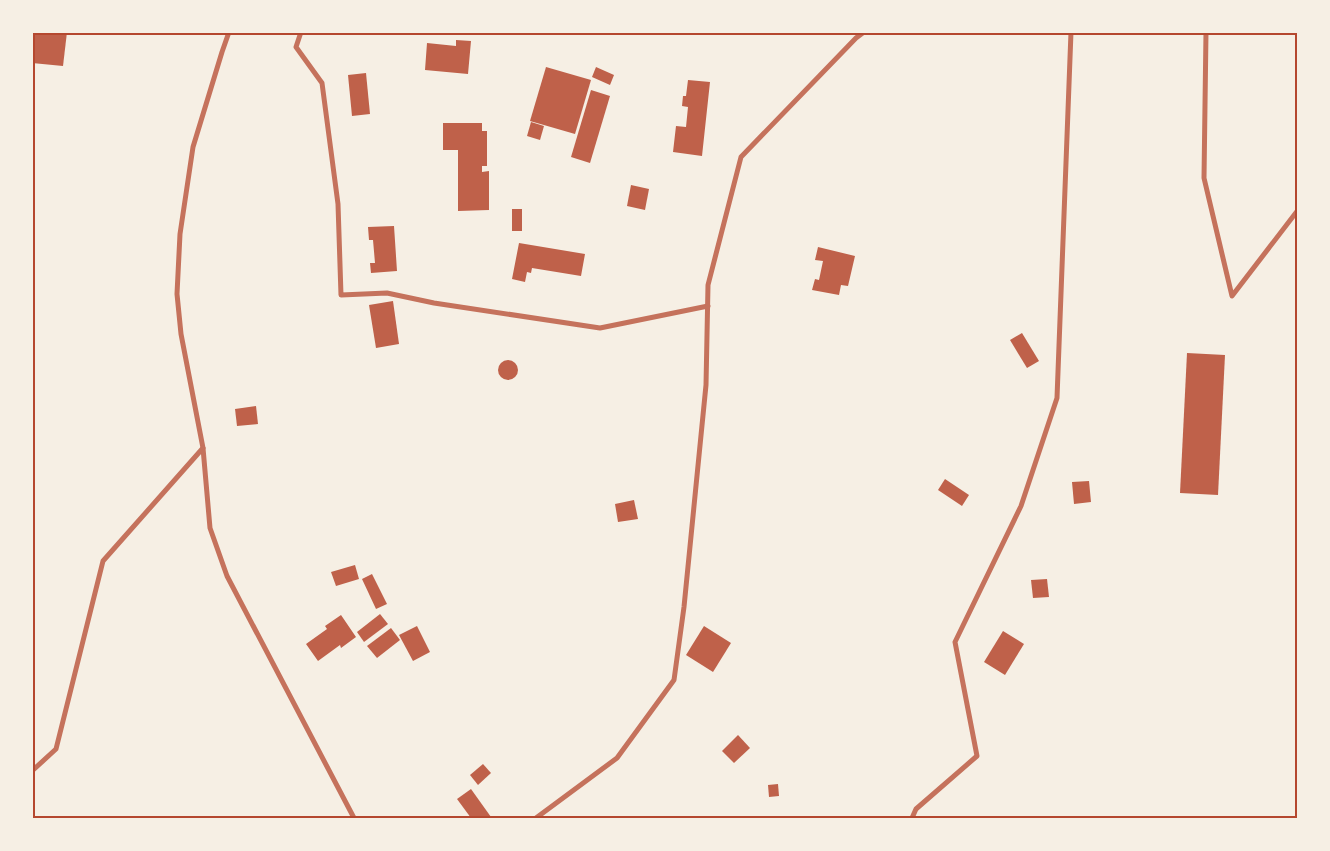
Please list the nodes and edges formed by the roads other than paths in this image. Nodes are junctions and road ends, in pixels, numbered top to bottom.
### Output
1 (230, 32) edge
2 (301, 32) edge
3 (864, 32) edge
4 (1071, 32) edge
5 (1206, 32) edge
6 (1298, 210) edge
7 (708, 306) junction
8 (203, 448) junction
9 (32, 771) edge
10 (354, 818) edge
11 (536, 818) edge
12 (912, 818) edge

1 - 8 street
2 - 7 street
3 - 7 street
4 - 12 street
5 - 6 street
7 - 11 street
8 - 9 street
8 - 10 street

